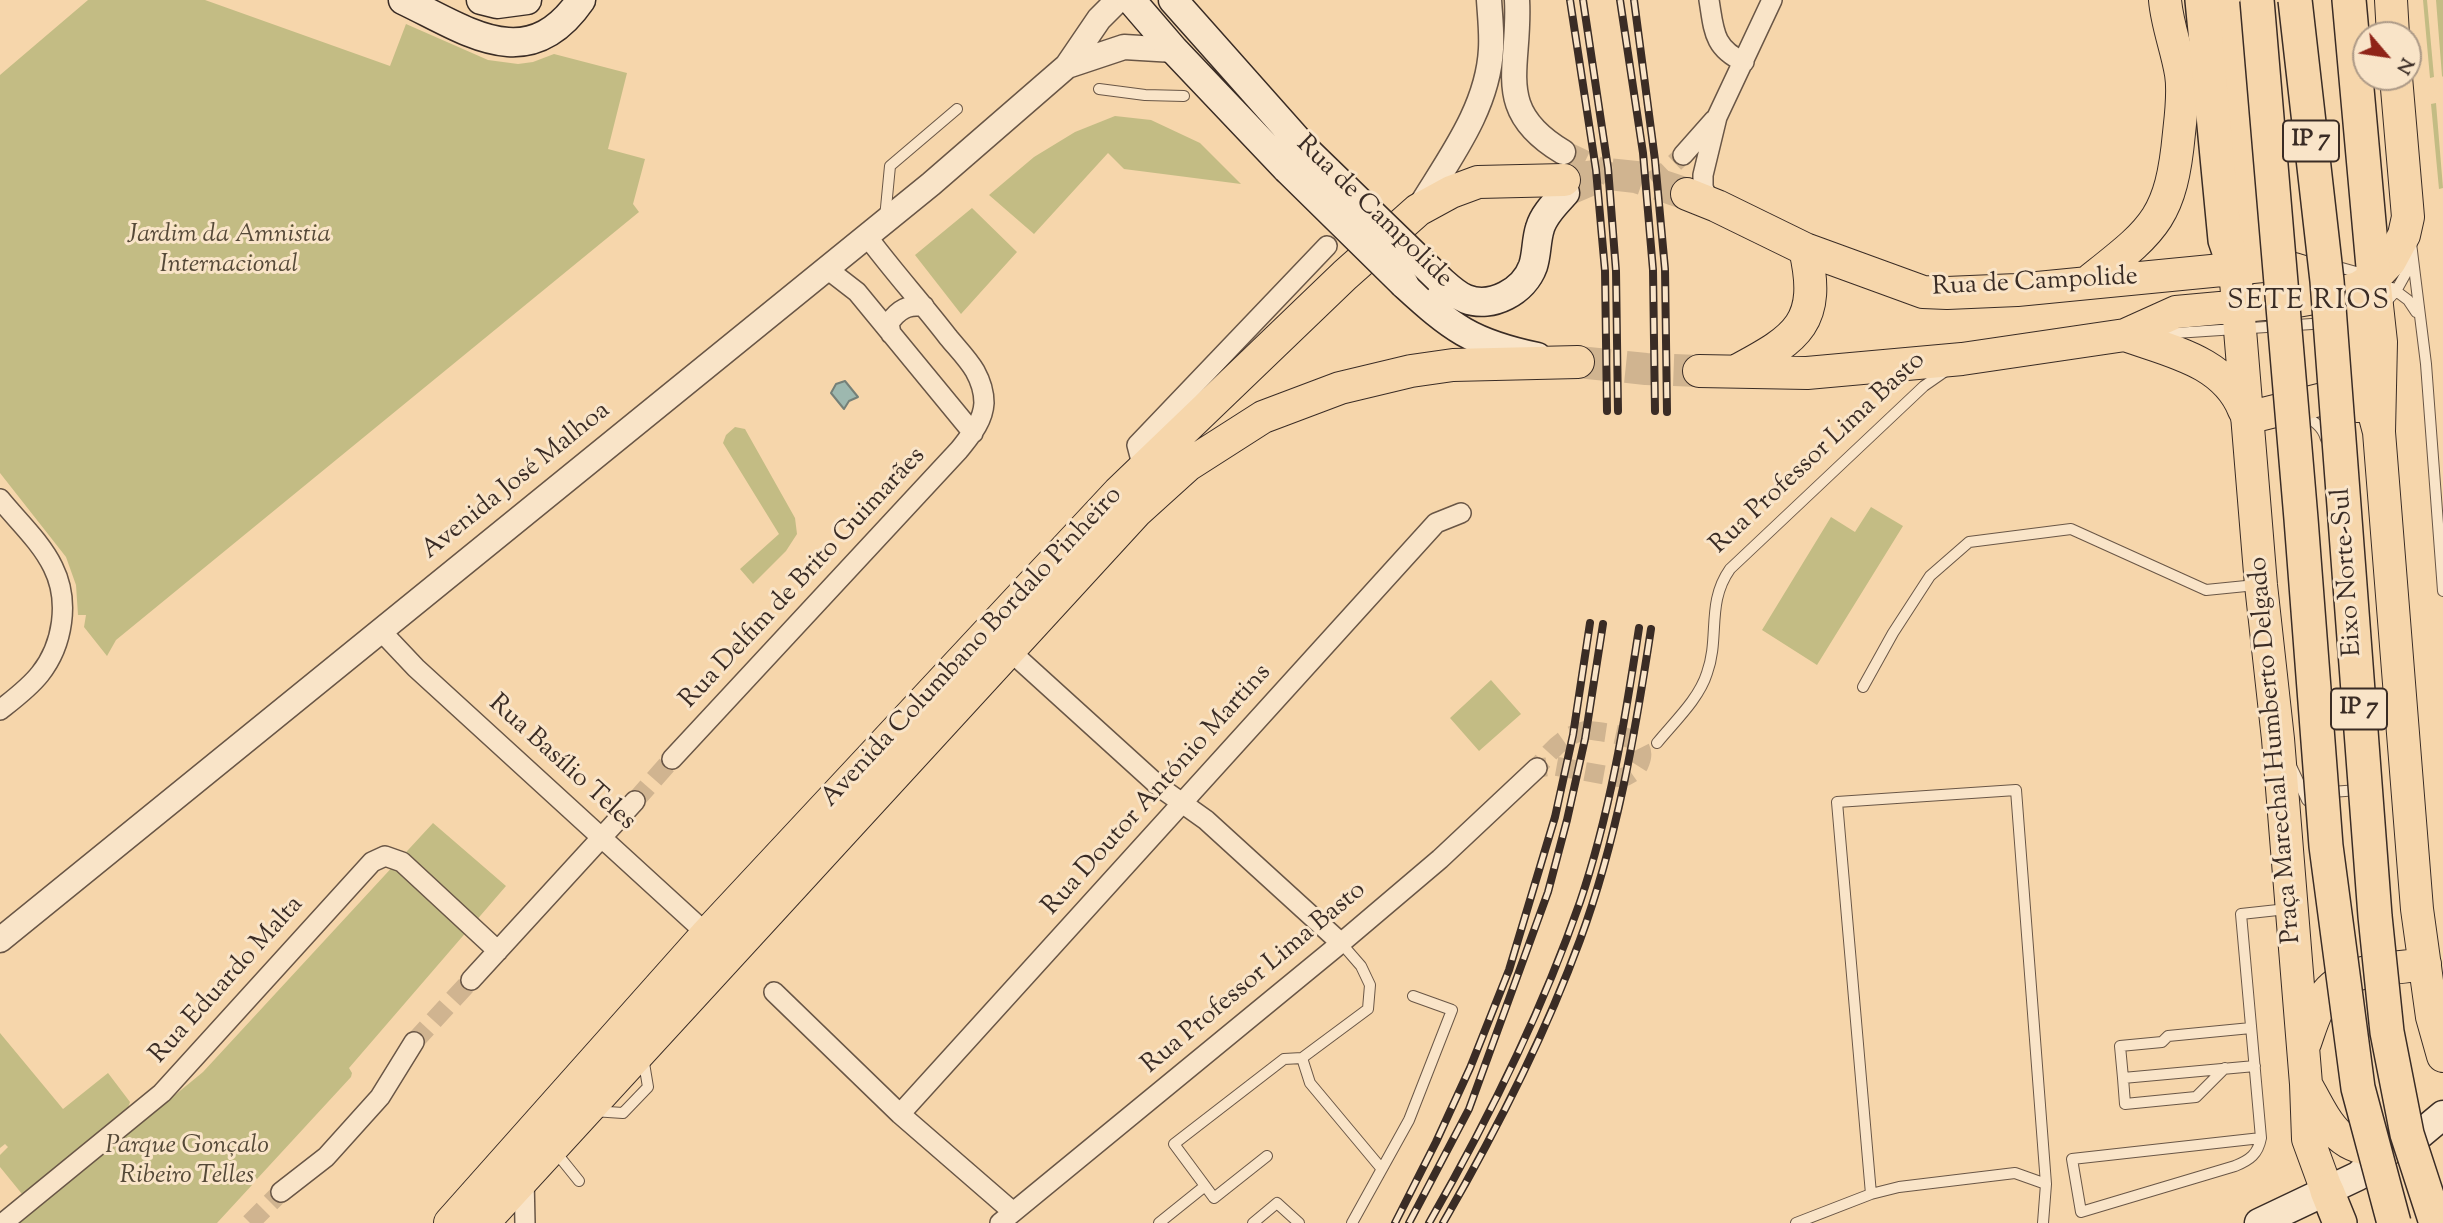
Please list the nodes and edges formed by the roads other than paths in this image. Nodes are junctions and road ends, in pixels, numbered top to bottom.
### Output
1 (403, 0) edge
2 (481, 0) edge
3 (527, 0) edge
4 (581, 0) edge
5 (1118, 0) edge
6 (1131, 0) edge
7 (1173, 0) edge
8 (1489, 0) edge
9 (1517, 0) edge
10 (1709, 0) edge
11 (1772, 0) edge
12 (2165, 0) edge
13 (2202, 0) edge
14 (2224, 0) edge
15 (2257, 0) edge
16 (2295, 0) edge
17 (2349, 0) edge
18 (2391, 1) edge
19 (2392, 21) edge
20 (1174, 50) junction
21 (1744, 62) junction
22 (1067, 66) junction
23 (1099, 89) dead end
24 (2397, 91) edge
25 (1184, 96) dead end
26 (957, 109) dead end
27 (1717, 117) junction
28 (1683, 155) tunnel mouth
29 (1297, 160) junction
30 (1564, 175) junction
31 (1687, 194) tunnel mouth
32 (1717, 206) junction
33 (1418, 210) junction
34 (2408, 217) junction
35 (876, 227) junction
36 (1327, 246) dead end
37 (1805, 249) junction
38 (2413, 262) junction
39 (826, 268) junction
40 (2235, 269) junction
41 (2088, 282) junction
42 (2365, 303) junction
43 (924, 306) junction
44 (2418, 316) junction
45 (2239, 318) junction
46 (891, 334) junction
47 (2125, 335) junction
48 (1962, 359) junction
49 (1569, 362) joint
50 (1699, 371) tunnel mouth
51 (1736, 371) junction
52 (2287, 407) junction
53 (2247, 418) junction
54 (2379, 432) junction
55 (973, 433) junction
56 (2329, 453) dead end
57 (1143, 468) junction
58 (0, 499) edge
59 (1461, 513) dead end
60 (2261, 585) junction
61 (2443, 590) edge
62 (381, 631) junction
63 (1010, 651) junction
64 (1863, 687) dead end
65 (0, 710) edge
66 (2278, 739) junction
67 (1657, 743) dead end
68 (672, 759) tunnel mouth
69 (1538, 768) dead end
70 (2359, 790) dead end
71 (2330, 792) dead end
72 (635, 801) tunnel mouth
73 (1182, 803) junction
74 (2332, 810) dead end
75 (603, 837) junction
76 (2292, 909) junction
77 (0, 940) edge
78 (1341, 943) junction
79 (719, 944) junction
80 (492, 946) junction
81 (2434, 964) edge
82 (471, 980) tunnel mouth
83 (774, 992) dead end
84 (1413, 996) dead end
85 (2251, 1028) junction
86 (414, 1042) tunnel mouth
87 (2303, 1047) junction
88 (2443, 1056) edge
89 (1302, 1058) junction
90 (2255, 1066) junction
91 (2225, 1068) junction
92 (2123, 1078) junction
93 (2306, 1084) junction
94 (900, 1114) junction
95 (2443, 1115) edge
96 (2261, 1138) junction
97 (2396, 1142) junction
98 (551, 1147) junction
99 (1267, 1156) dead end
100 (2443, 1166) edge
101 (1381, 1168) junction
102 (524, 1177) junction
103 (579, 1181) dead end
104 (2046, 1184) junction
105 (1205, 1186) junction
106 (2327, 1191) junction
107 (281, 1192) tunnel mouth
108 (1871, 1194) junction
109 (1007, 1218) edge
110 (3, 1223) edge
111 (450, 1223) edge
112 (482, 1223) edge
113 (525, 1223) edge
114 (1159, 1223) edge
115 (1253, 1223) edge
116 (1299, 1223) edge
117 (1352, 1223) edge
118 (1796, 1223) edge
119 (2043, 1223) edge
120 (2259, 1223) edge
121 (2340, 1223) edge
122 (2394, 1223) edge
123 (2436, 1223) edge

1 - 4 main road
2 - 3 main road
5 - 22 street, Avenida José Malhoa
6 - 20 main road, Rua de Campolide
7 - 29 main road, Rua de Campolide
8 - 33 street
9 - 30 street
10 - 21 street
11 - 21 street
12 - 41 main road
13 - 40 highway
14 - 40 main road
15 - 122 highway, Eixo Norte-Sul / IP 7, bridge
16 - 97 highway, Eixo Norte-Sul / IP 7, bridge
17 - 42 highway
18 - 19 main road
20 - 22 street, Avenida José Malhoa
20 - 29 main road, Rua de Campolide
21 - 27 street
22 - 35 street, Avenida José Malhoa
23 - 25 lane
24 - 34 main road
26 - 35 lane
27 - 28 street
27 - 32 street
29 - 30 main road, Rua de Campolide, bridge
29 - 49 main road, Rua de Campolide, bridge
30 - 33 main road, Avenida Columbano Bordalo Pinheiro
31 - 32 main road, Rua de Campolide
32 - 37 main road, Rua de Campolide
33 - 57 main road, Avenida Columbano Bordalo Pinheiro
34 - 38 lane
34 - 42 main road
35 - 39 street, Avenida José Malhoa
35 - 43 street, Rua Delfim de Brito Guimarães
36 - 57 street
37 - 41 main road, Rua de Campolide
37 - 51 main road
38 - 42 lane
38 - 44 lane
39 - 46 street
39 - 62 street, Avenida José Malhoa
40 - 41 main road, Rua de Campolide
40 - 42 main road, Rua de Campolide
40 - 45 main road, Praça Marechal Humberto Delgado
42 - 44 lane
42 - 45 main road
42 - 54 main road
43 - 46 street
43 - 55 street, Rua Delfim de Brito Guimarães
44 - 61 lane
45 - 47 main road
45 - 53 main road, Praça Marechal Humberto Delgado
46 - 55 street
47 - 48 main road
47 - 53 main road
48 - 51 main road
48 - 67 lane, Rua Professor Lima Basto
49 - 63 main road, Avenida Columbano Bordalo Pinheiro
50 - 51 main road
52 - 53 main road
52 - 54 main road
52 - 56 lane
53 - 60 main road, Praça Marechal Humberto Delgado
54 - 81 main road
55 - 68 street, Rua Delfim de Brito Guimarães
57 - 79 main road, Avenida Columbano Bordalo Pinheiro
58 - 65 street
59 - 73 street, Rua Doutor António Martins
60 - 64 lane
60 - 66 main road, Praça Marechal Humberto Delgado
62 - 75 street, Rua Basílio Teles
62 - 77 street, Avenida José Malhoa
63 - 73 street
63 - 79 main road, Avenida Columbano Bordalo Pinheiro
66 - 74 lane
66 - 76 main road, Praça Marechal Humberto Delgado
69 - 78 street, Rua Professor Lima Basto
70 - 71 lane
72 - 75 street
73 - 78 street
73 - 94 street, Rua Doutor António Martins
75 - 79 street, Rua Basílio Teles
75 - 80 street
76 - 85 lane
76 - 87 main road, Praça Marechal Humberto Delgado
78 - 89 lane
78 - 109 street, Rua Professor Lima Basto
79 - 98 main road, Avenida Columbano Bordalo Pinheiro
79 - 111 main road, Avenida Columbano Bordalo Pinheiro
80 - 82 street
80 - 110 street, Rua Eduardo Malta
81 - 87 main road
81 - 88 main road
83 - 94 street
84 - 101 lane
85 - 90 lane
85 - 92 lane
86 - 107 street
87 - 93 main road, Praça Marechal Humberto Delgado
89 - 101 lane
89 - 105 lane
90 - 91 lane
90 - 96 lane
91 - 92 lane
91 - 92 lane
93 - 97 main road
93 - 106 main road, Praça Marechal Humberto Delgado
94 - 109 street
95 - 97 main road
96 - 96 lane
97 - 100 highway
97 - 106 main road
97 - 123 highway, Eixo Norte-Sul / IP 7, bridge
98 - 102 main road, Avenida Columbano Bordalo Pinheiro
98 - 103 lane
99 - 105 lane
101 - 117 lane
102 - 112 main road, Avenida Columbano Bordalo Pinheiro
102 - 113 street
104 - 108 lane
104 - 108 lane
104 - 119 lane
105 - 114 lane
106 - 120 main road
106 - 121 highway
108 - 118 lane
115 - 116 lane

